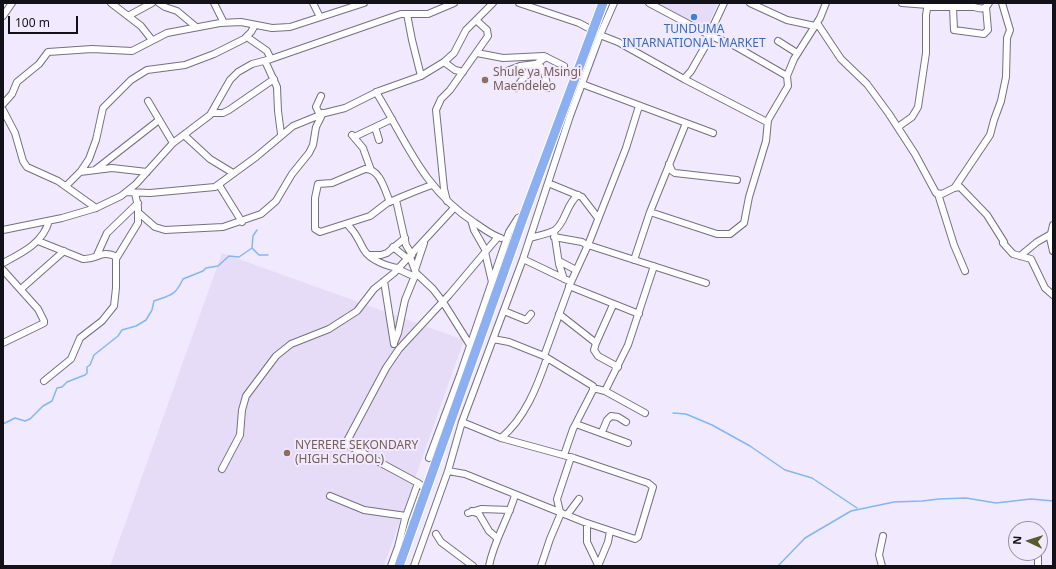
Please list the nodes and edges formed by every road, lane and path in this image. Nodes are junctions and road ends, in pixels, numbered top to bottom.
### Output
1 (12, 3) edge
2 (111, 3) edge
3 (152, 3) edge
4 (159, 3) edge
5 (214, 3) edge
6 (313, 3) edge
7 (364, 3) edge
8 (454, 3) edge
9 (493, 3) edge
10 (519, 3) edge
11 (603, 3) edge
12 (614, 3) edge
13 (649, 3) edge
14 (724, 3) edge
15 (750, 3) edge
16 (826, 3) edge
17 (903, 3) edge
18 (1002, 3) edge
19 (928, 5) edge
20 (969, 5) edge
21 (988, 5) edge
22 (953, 7) junction
23 (407, 14) junction
24 (3, 16) edge
25 (128, 16) junction
26 (320, 18) junction
27 (476, 20) junction
28 (224, 22) junction
29 (816, 24) junction
30 (255, 25) junction
31 (195, 26) junction
32 (596, 32) junction
33 (710, 35) junction
34 (247, 37) junction
35 (152, 40) junction
36 (778, 41) dead end
37 (477, 53) junction
38 (797, 53) junction
39 (546, 57) junction
40 (268, 60) junction
41 (444, 62) junction
42 (537, 63) junction
43 (564, 66) dead end
44 (463, 72) junction
45 (502, 73) dead end
46 (421, 76) junction
47 (787, 76) junction
48 (274, 79) junction
49 (684, 79) junction
50 (582, 84) junction
51 (516, 88) dead end
52 (548, 88) dead end
53 (376, 92) junction
54 (568, 94) junction
55 (321, 96) dead end
56 (577, 97) junction
57 (148, 101) dead end
58 (3, 104) edge
59 (639, 106) junction
60 (3, 110) edge
61 (212, 113) junction
62 (322, 114) junction
63 (565, 114) junction
64 (392, 119) junction
65 (159, 120) junction
66 (767, 122) junction
67 (686, 123) junction
68 (375, 127) junction
69 (898, 127) junction
70 (713, 133) dead end
71 (281, 134) junction
72 (184, 135) junction
73 (379, 140) dead end
74 (173, 143) junction
75 (669, 164) junction
76 (96, 170) junction
77 (371, 170) junction
78 (80, 172) junction
79 (147, 172) junction
80 (233, 173) junction
81 (737, 180) dead end
82 (548, 183) junction
83 (219, 184) junction
84 (432, 185) junction
85 (66, 186) junction
86 (955, 187) junction
87 (127, 192) junction
88 (135, 193) junction
89 (938, 194) junction
90 (578, 195) junction
91 (393, 201) junction
92 (447, 201) junction
93 (138, 203) junction
94 (96, 208) junction
95 (454, 208) junction
96 (650, 212) junction
97 (139, 213) junction
98 (524, 215) junction
99 (598, 218) junction
100 (471, 220) junction
101 (49, 221) junction
102 (242, 222) junction
103 (347, 224) junction
104 (1053, 225) edge
105 (3, 229) edge
106 (554, 234) junction
107 (1051, 234) junction
108 (498, 237) junction
109 (405, 238) junction
110 (530, 238) junction
111 (506, 240) junction
112 (38, 241) junction
113 (425, 242) junction
114 (1052, 244) edge
115 (588, 245) junction
116 (393, 248) junction
117 (64, 251) junction
118 (1053, 251) edge
119 (486, 252) junction
120 (387, 253) junction
121 (97, 255) junction
122 (369, 255) junction
123 (1020, 256) junction
124 (117, 257) junction
125 (410, 257) junction
126 (523, 259) junction
127 (634, 260) junction
128 (559, 261) junction
129 (3, 263) edge
130 (387, 266) junction
131 (654, 266) junction
132 (399, 269) junction
133 (3, 270) edge
134 (576, 270) junction
135 (965, 271) dead end
136 (415, 274) junction
137 (564, 279) junction
138 (384, 281) junction
139 (706, 283) dead end
140 (492, 284) junction
141 (570, 284) junction
142 (21, 289) junction
143 (1053, 295) edge
144 (443, 302) junction
145 (613, 305) junction
146 (504, 312) junction
147 (531, 314) dead end
148 (559, 314) junction
149 (639, 314) junction
150 (493, 339) junction
151 (596, 342) junction
152 (3, 343) edge
153 (394, 343) junction
154 (470, 345) junction
155 (397, 352) junction
156 (545, 357) junction
157 (618, 367) junction
158 (44, 381) dead end
159 (594, 388) junction
160 (604, 391) junction
161 (645, 413) dead end
162 (462, 422) junction
163 (626, 422) dead end
164 (576, 424) junction
165 (602, 432) junction
166 (501, 438) junction
167 (628, 442) dead end
168 (564, 455) junction
169 (571, 457) junction
170 (429, 458) dead end
171 (222, 469) dead end
172 (448, 471) junction
173 (418, 483) junction
174 (426, 489) junction
175 (515, 495) junction
176 (330, 496) dead end
177 (579, 499) dead end
178 (510, 510) junction
179 (563, 513) junction
180 (406, 516) junction
181 (587, 523) junction
182 (610, 531) junction
183 (436, 534) dead end
184 (883, 536) dead end
185 (497, 538) junction
186 (491, 556) junction
187 (598, 565) edge
188 (391, 566) edge
189 (399, 566) edge
190 (414, 566) edge
191 (473, 566) edge
192 (484, 566) edge
193 (489, 566) edge
194 (541, 566) edge
195 (882, 566) edge

1 - 24 street
2 - 25 street
3 - 25 street
4 - 31 street
5 - 28 street
6 - 26 street
7 - 26 street
8 - 23 street
9 - 27 street
10 - 32 street
11 - 32 highway
12 - 32 street
13 - 33 street
14 - 33 street
15 - 29 street
16 - 29 street
17 - 19 street
18 - 86 street
19 - 22 street
19 - 69 street
20 - 21 street
20 - 22 street
21 - 22 street
23 - 40 street
23 - 46 street
25 - 35 street
26 - 30 street
27 - 37 street
27 - 41 street
28 - 30 street
28 - 31 street
29 - 38 street
29 - 69 street
30 - 34 street
31 - 35 street
32 - 49 street
32 - 50 street
32 - 54 highway
33 - 47 street
33 - 49 street
34 - 40 street
34 - 78 street
35 - 58 street
36 - 38 street
37 - 39 street
37 - 44 street
38 - 47 street
39 - 42 street
39 - 43 street
40 - 48 street
40 - 61 street
41 - 44 street
41 - 46 street
42 - 45 street
42 - 51 street
42 - 52 street
44 - 92 street
46 - 53 street
47 - 66 street
48 - 61 street
48 - 71 street
49 - 66 street
50 - 56 street
50 - 59 street
53 - 62 street
53 - 64 street
54 - 56 street
54 - 63 highway
55 - 62 street
56 - 63 street
57 - 65 street
59 - 67 street
59 - 99 street
60 - 85 street
61 - 72 street
62 - 71 street
62 - 102 street
63 - 82 street
63 - 98 highway
64 - 68 street
64 - 84 street
65 - 74 street
65 - 76 street
66 - 96 street
67 - 70 street
67 - 75 street
68 - 73 street
68 - 77 street
69 - 89 street
71 - 80 street
72 - 74 street
72 - 80 street
74 - 79 street
75 - 81 street
75 - 96 street
76 - 78 street
76 - 79 street
77 - 91 street
77 - 103 street
78 - 85 street
79 - 87 street
80 - 83 street
82 - 90 street
82 - 110 street
83 - 88 street
83 - 102 street
84 - 91 street
84 - 92 street
85 - 94 street
86 - 89 street
86 - 123 street
87 - 88 street
87 - 94 street
88 - 93 street
89 - 135 street
90 - 99 street
90 - 106 street
91 - 103 street
91 - 109 street
92 - 95 street
93 - 97 street
93 - 121 street
94 - 101 street
95 - 100 street
95 - 113 street
96 - 127 street
97 - 102 street
97 - 124 street
98 - 111 street
98 - 174 highway
99 - 115 street
100 - 108 street
100 - 119 street
101 - 105 street
101 - 112 street
103 - 122 street
104 - 107 street
106 - 110 street
106 - 115 street
106 - 128 street
107 - 114 street
107 - 123 street
108 - 111 street
108 - 119 street
109 - 116 street
109 - 125 street
110 - 126 street
111 - 140 street
112 - 117 street
112 - 129 street
113 - 125 street
113 - 136 street
114 - 118 street
115 - 127 street
115 - 134 street
116 - 120 street
116 - 125 street
117 - 121 street
117 - 142 street
119 - 140 street
119 - 144 street
120 - 122 street
120 - 130 street
121 - 124 street
122 - 130 street
123 - 143 street
124 - 158 street
125 - 132 street
125 - 136 street
126 - 137 street
126 - 146 street
127 - 131 street
128 - 134 street
128 - 137 street
130 - 132 street
131 - 139 street
131 - 149 street
132 - 136 street
132 - 138 street
133 - 142 street
134 - 141 street
136 - 144 street
136 - 153 street
137 - 141 street
138 - 153 street
138 - 171 street
140 - 154 street
141 - 145 street
141 - 148 street
142 - 152 street
144 - 154 street
144 - 155 street
145 - 149 street
145 - 151 street
146 - 147 street
146 - 150 street
148 - 151 street
148 - 156 street
149 - 157 street
150 - 156 street
150 - 162 street
151 - 157 street
153 - 155 street
154 - 170 street
155 - 173 street
156 - 159 street
156 - 166 street
157 - 160 street
159 - 160 street
159 - 164 street
160 - 161 street
162 - 166 street
162 - 172 street
163 - 165 street
164 - 165 street
164 - 168 street
165 - 167 street
166 - 168 street
168 - 169 street
169 - 179 street
169 - 182 street
172 - 175 street
172 - 190 street
173 - 174 street
173 - 180 street
174 - 189 highway
175 - 178 street
175 - 179 street
176 - 180 street
177 - 179 street
178 - 185 street
178 - 185 street
179 - 181 street
179 - 194 street
180 - 188 street
181 - 182 street
181 - 187 street
182 - 187 street
183 - 191 street
184 - 195 street
185 - 186 street
186 - 192 street
186 - 193 street

